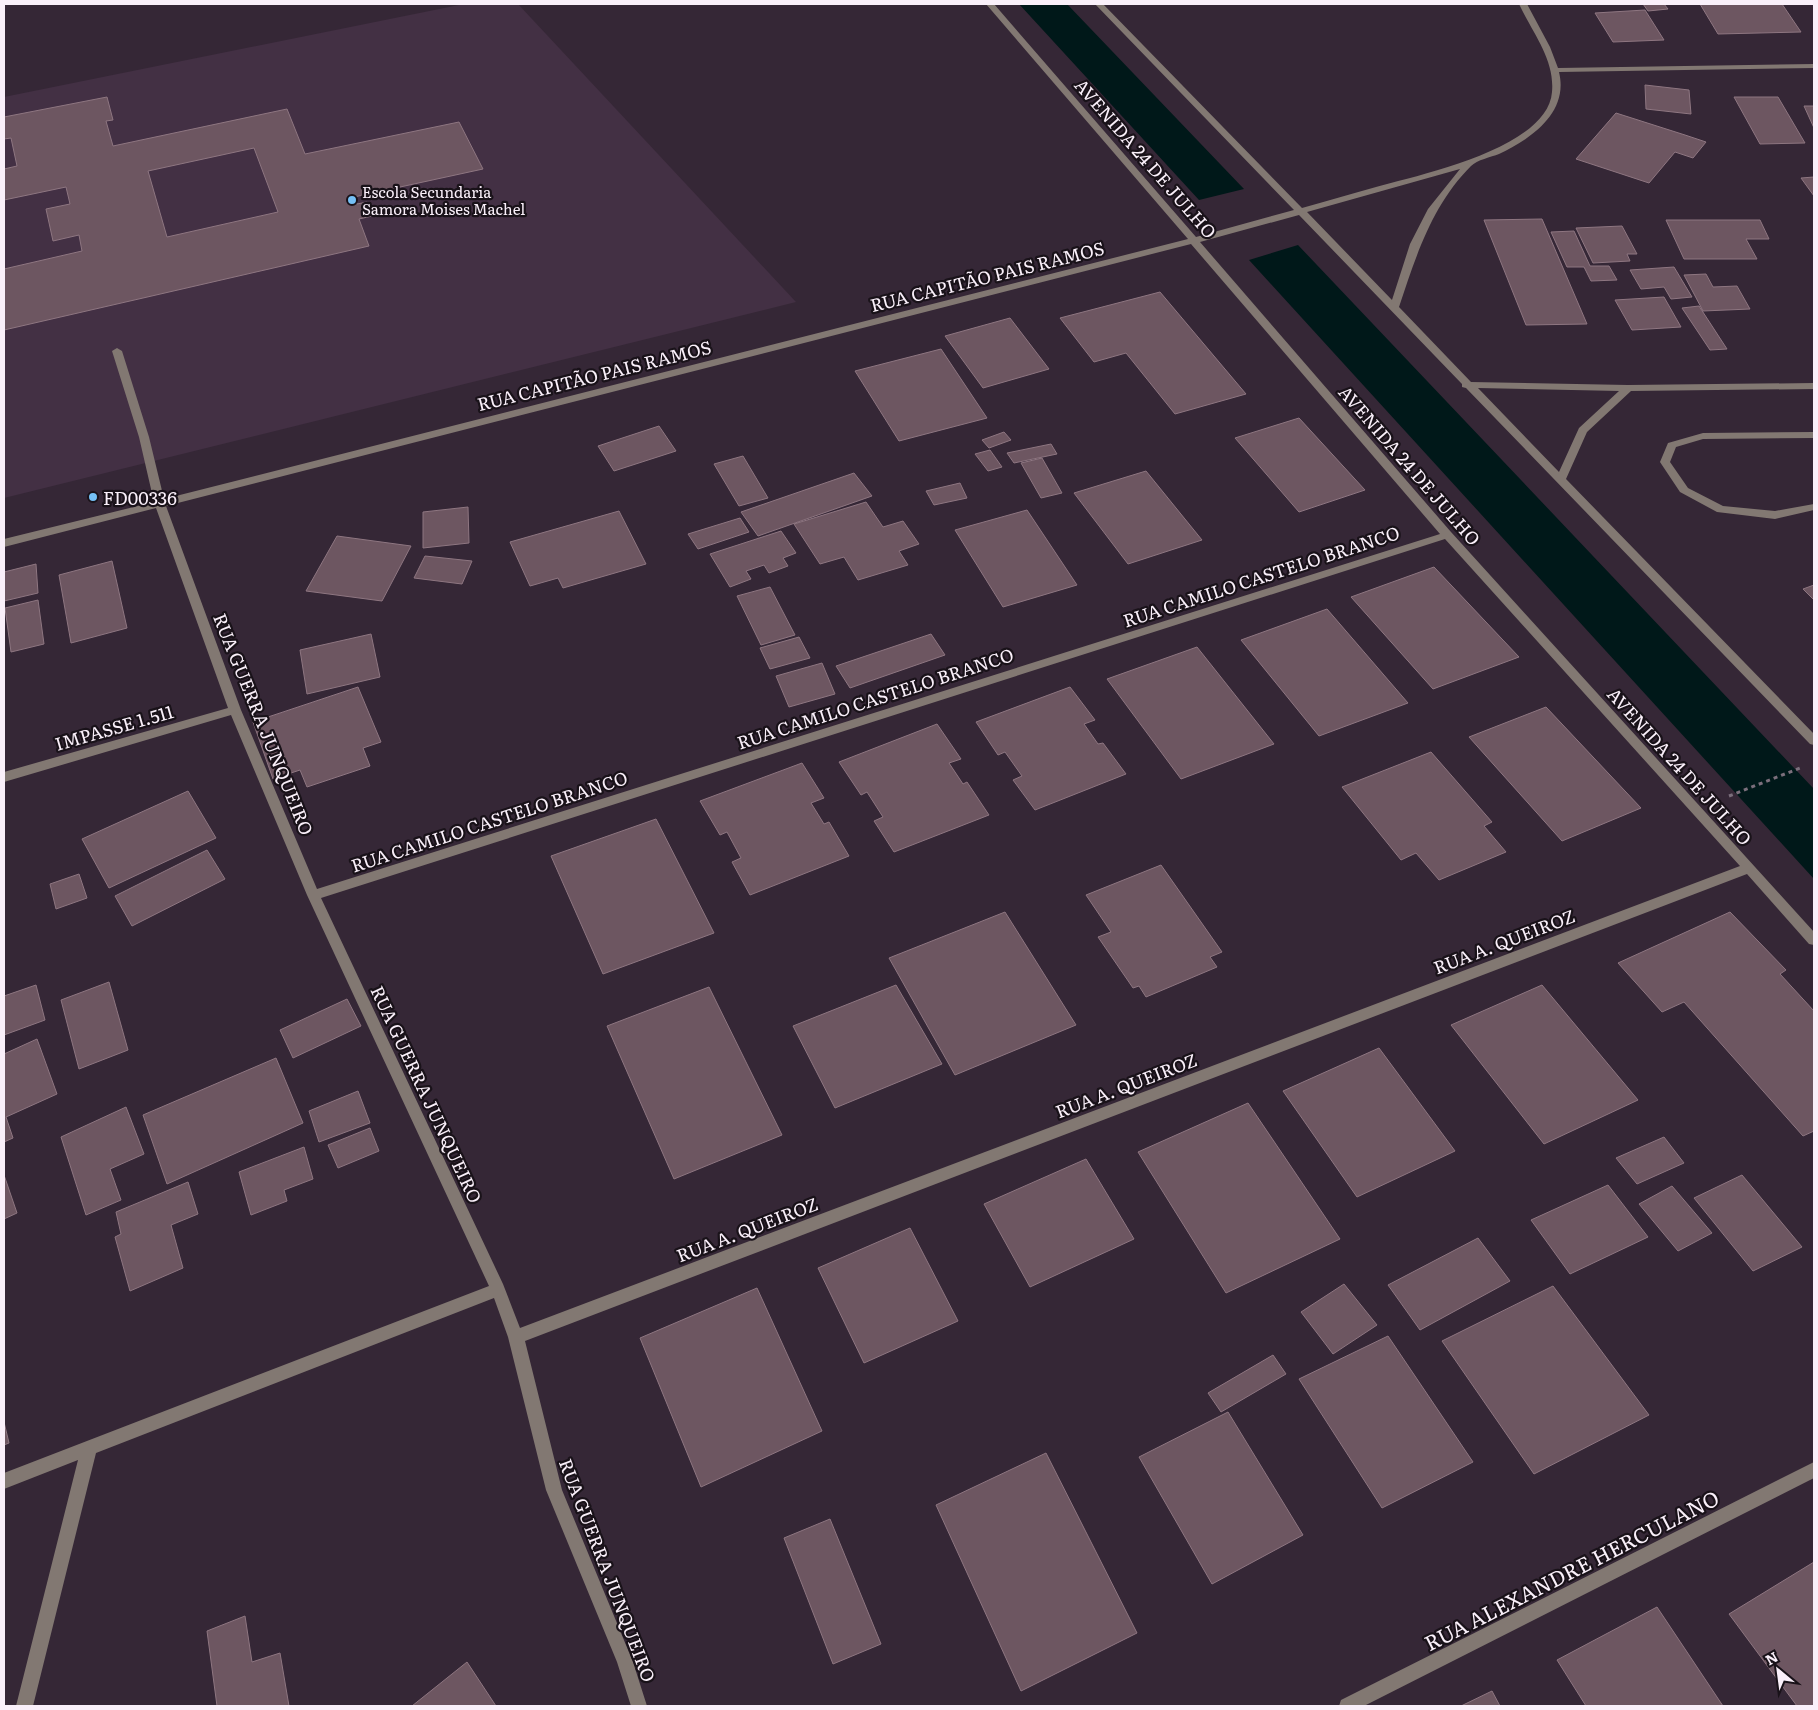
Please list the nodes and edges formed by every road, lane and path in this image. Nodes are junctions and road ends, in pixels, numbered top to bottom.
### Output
1 (990, 4) edge
2 (1099, 4) edge
3 (1523, 4) edge
4 (1814, 66) edge
5 (1557, 70) junction
6 (1469, 163) junction
7 (1302, 211) junction
8 (1194, 241) junction
9 (1394, 308) junction
10 (117, 351) dead end
11 (1466, 385) junction
12 (1814, 386) edge
13 (1628, 388) junction
14 (1814, 435) edge
15 (1560, 481) junction
16 (160, 504) junction
17 (1814, 507) edge
18 (1447, 535) junction
19 (4, 543) edge
20 (235, 710) junction
21 (1814, 741) edge
22 (1805, 766) dead end
23 (4, 777) edge
24 (1696, 809) junction
25 (1749, 868) junction
26 (314, 895) junction
27 (1814, 940) edge
28 (498, 1289) junction
29 (516, 1337) junction
30 (89, 1448) junction
31 (1814, 1470) edge
32 (4, 1481) edge
33 (24, 1706) edge
34 (639, 1706) edge
35 (1347, 1706) edge

1 - 8 street, AVENIDA 24 DE JULHO
2 - 7 street
3 - 5 street
4 - 5 street
5 - 6 street, RUA CAPITÃO PAIS RAMOS
6 - 7 street, RUA CAPITÃO PAIS RAMOS
6 - 9 street
7 - 8 street, RUA CAPITÃO PAIS RAMOS
7 - 9 street
8 - 16 street, RUA CAPITÃO PAIS RAMOS
8 - 18 street, AVENIDA 24 DE JULHO
9 - 11 street
10 - 16 street, RUA GUERRA JUNQUEIRO
11 - 13 street
11 - 15 street
12 - 13 street
13 - 15 street
14 - 17 street
15 - 21 street
16 - 19 street, RUA CAPITÃO PAIS RAMOS
16 - 20 street, RUA GUERRA JUNQUEIRO
18 - 24 street, AVENIDA 24 DE JULHO
18 - 26 street, RUA CAMILO CASTELO BRANCO
20 - 23 street, IMPASSE 1.511
20 - 26 street, RUA GUERRA JUNQUEIRO
22 - 24 path
24 - 25 street, AVENIDA 24 DE JULHO
25 - 27 street, AVENIDA 24 DE JULHO
25 - 29 street, RUA A. QUEIROZ
26 - 28 street, RUA GUERRA JUNQUEIRO
28 - 29 street, RUA GUERRA JUNQUEIRO
28 - 30 street
29 - 34 street, RUA GUERRA JUNQUEIRO
30 - 32 street
30 - 33 street
31 - 35 street, RUA ALEXANDRE HERCULANO

